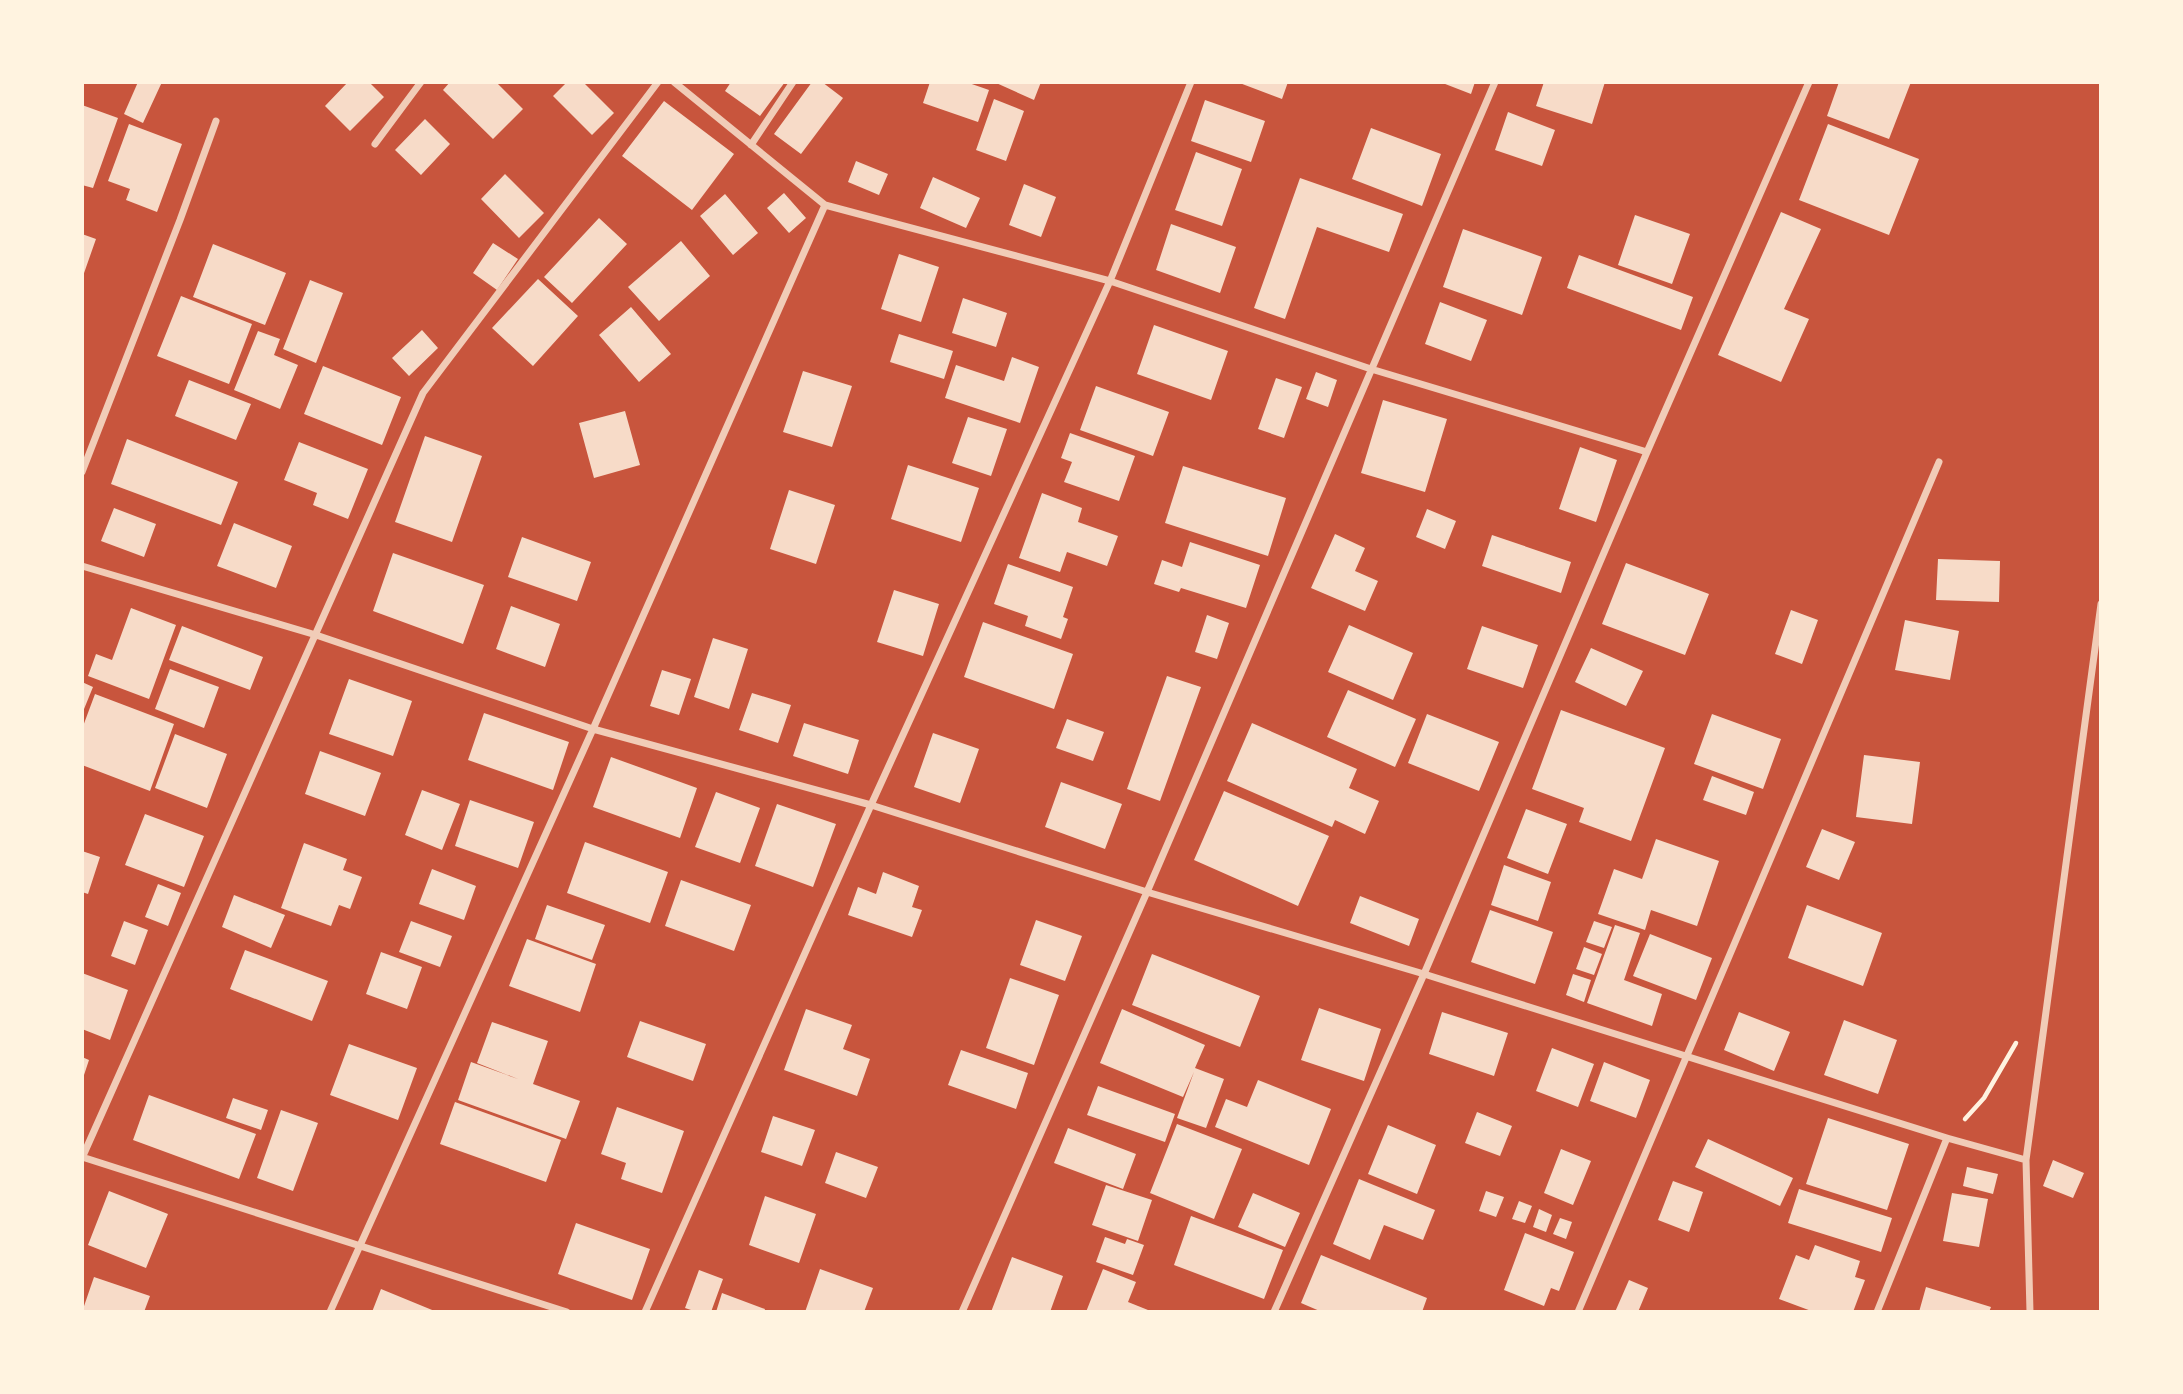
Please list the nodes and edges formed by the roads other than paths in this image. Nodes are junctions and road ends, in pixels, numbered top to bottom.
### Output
1 (421, 82) edge
2 (658, 82) edge
3 (674, 82) edge
4 (793, 82) edge
5 (1191, 82) edge
6 (1495, 82) edge
7 (1809, 82) edge
8 (216, 121) dead end
9 (375, 144) dead end
10 (751, 145) junction
11 (825, 205) junction
12 (1111, 281) junction
13 (1371, 369) junction
14 (1647, 452) junction
15 (1939, 462) dead end
16 (82, 472) edge
17 (82, 566) edge
18 (2101, 604) edge
19 (316, 635) junction
20 (593, 729) junction
21 (871, 805) junction
22 (1147, 892) junction
23 (1424, 974) junction
24 (1687, 1055) junction
25 (1947, 1138) junction
26 (82, 1157) edge
27 (2026, 1160) junction
28 (361, 1246) junction
29 (330, 1312) edge
30 (567, 1312) edge
31 (645, 1312) edge
32 (962, 1312) edge
33 (1274, 1312) edge
34 (1578, 1312) edge
35 (1877, 1312) edge
36 (2030, 1312) edge

1 - 9 street
2 - 19 street
3 - 10 street
4 - 10 street
5 - 12 street
6 - 13 street
7 - 14 street
8 - 16 street
10 - 11 street
11 - 12 street
11 - 20 street
12 - 13 street
12 - 21 street
13 - 14 street
13 - 22 street
14 - 23 street
15 - 24 street
17 - 19 street
18 - 27 street
19 - 20 street
19 - 26 street
20 - 21 street
20 - 28 street
21 - 22 street
21 - 31 street
22 - 23 street
22 - 32 street
23 - 24 street
23 - 33 street
24 - 25 street
24 - 34 street
25 - 27 street
25 - 35 street
26 - 28 street
27 - 36 street
28 - 29 street
28 - 30 street

